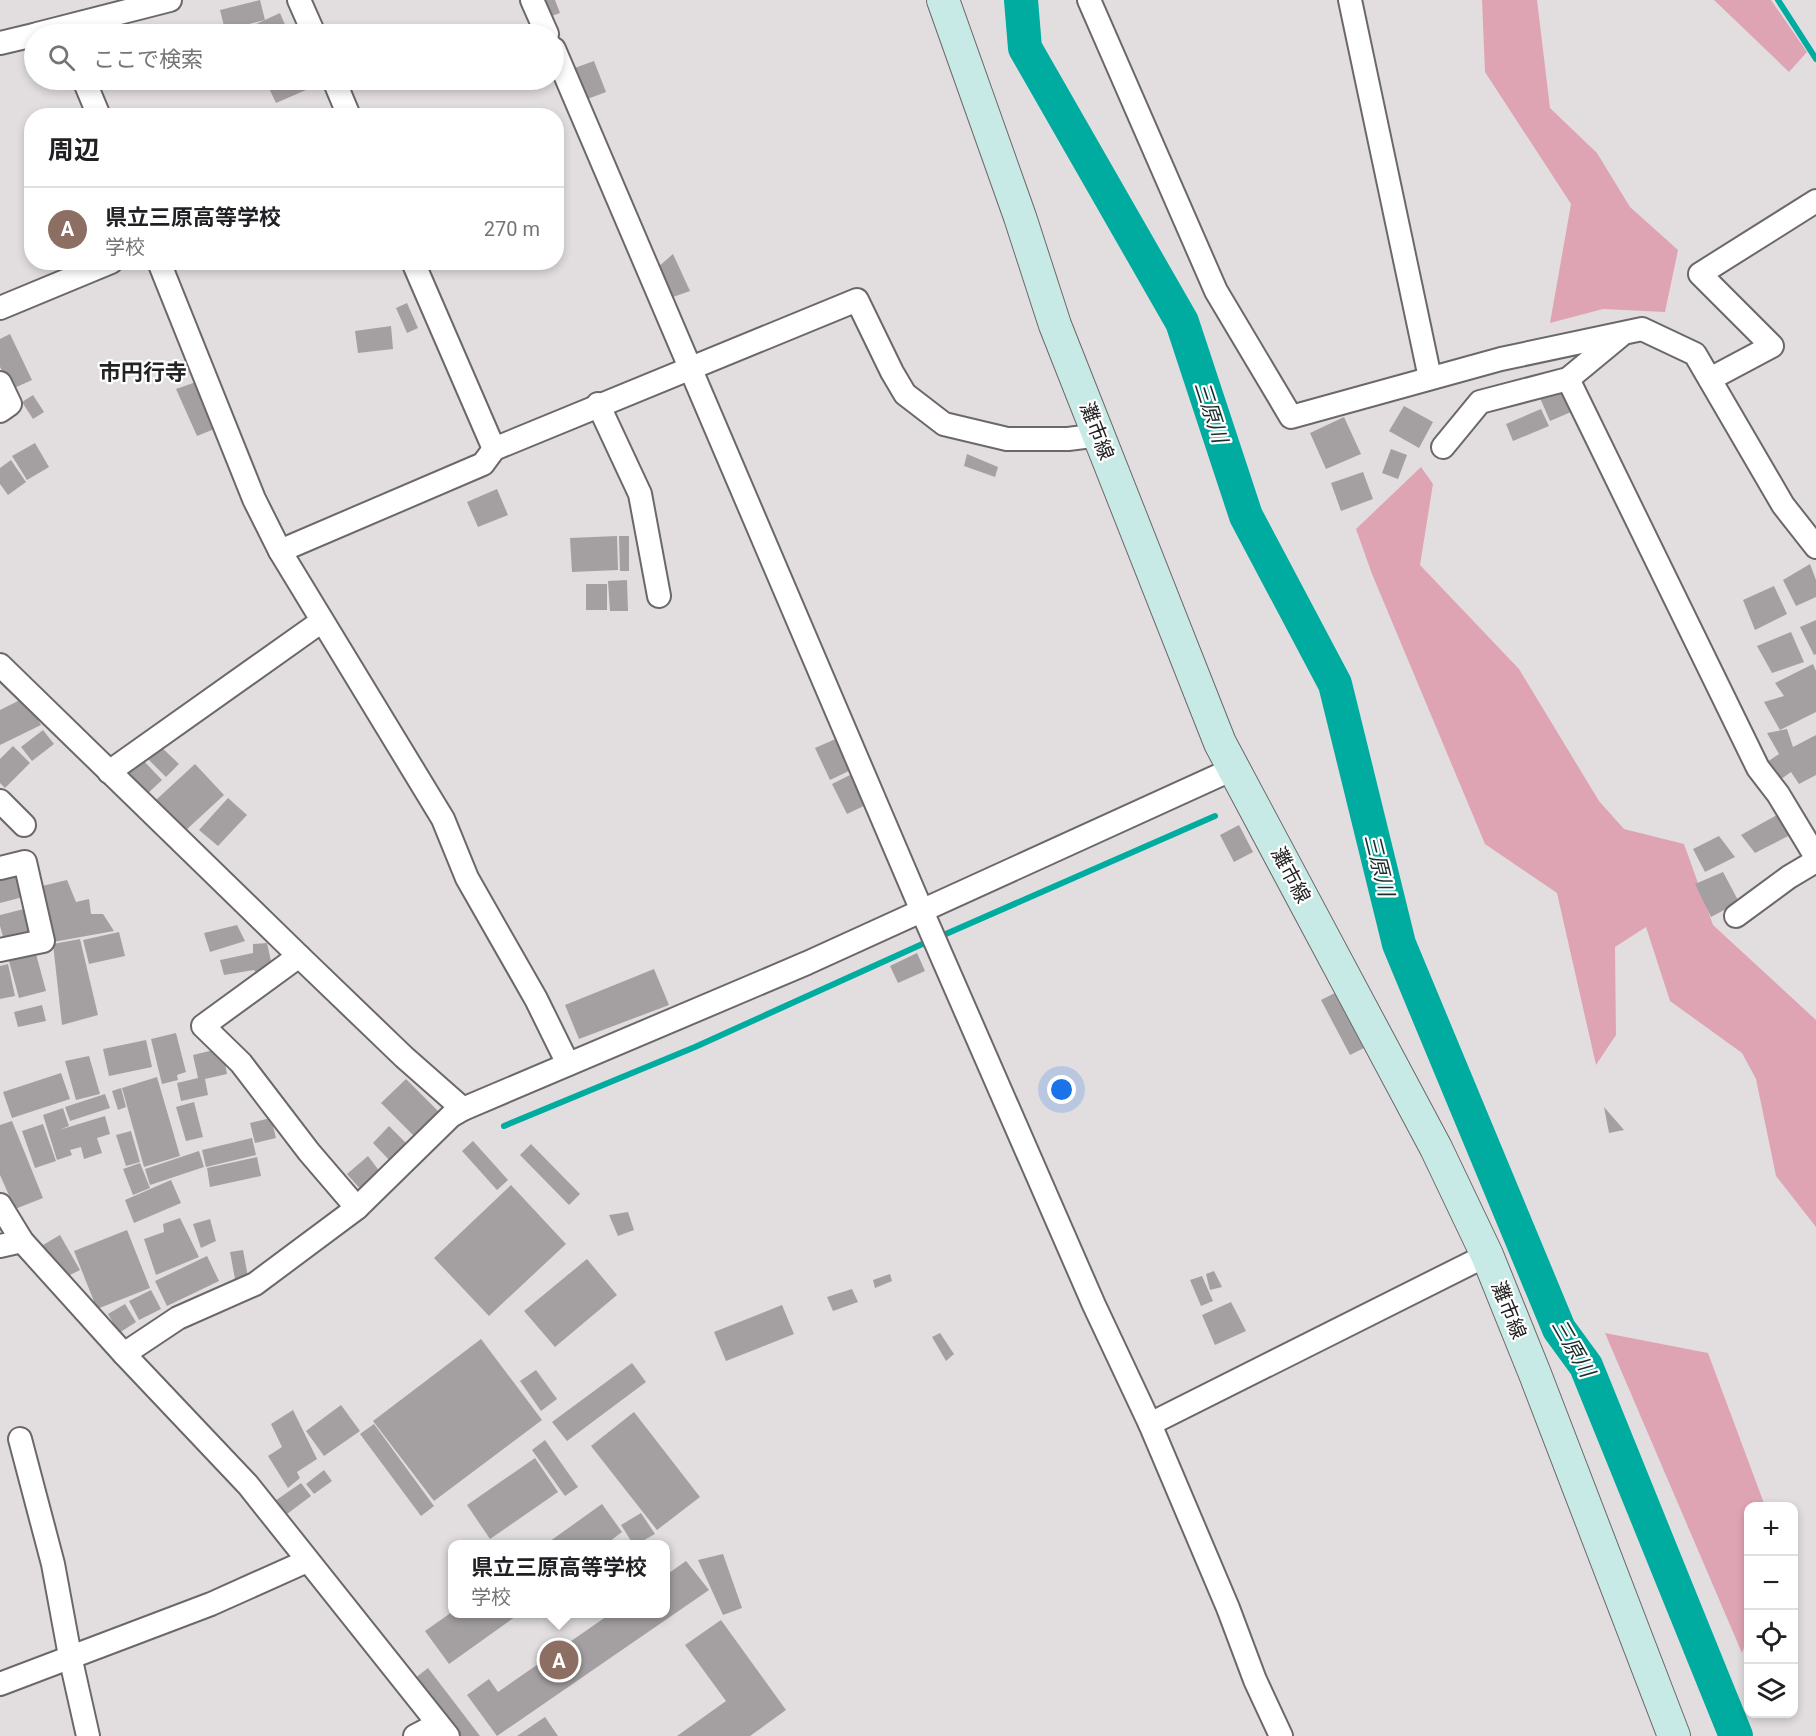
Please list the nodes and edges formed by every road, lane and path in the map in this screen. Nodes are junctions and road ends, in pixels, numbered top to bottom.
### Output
1 (170, 0) edge
2 (299, 0) edge
3 (532, 0) edge
4 (943, 0) edge
5 (1089, 0) edge
6 (1350, 0) edge
7 (88, 24) edge
8 (310, 24) edge
9 (543, 24) edge
10 (24, 38) edge
11 (0, 43) edge
12 (564, 73) edge
13 (88, 90) edge
14 (338, 90) edge
15 (96, 108) edge
16 (346, 108) edge
17 (1816, 201) edge
18 (92, 270) edge
19 (162, 270) edge
20 (416, 270) edge
21 (0, 308) edge
22 (1623, 333) junction
23 (690, 369) junction
24 (1430, 378) junction
25 (1568, 379) junction
26 (1710, 379) junction
27 (0, 383) edge
28 (598, 404) junction
29 (0, 411) edge
30 (1100, 435) junction
31 (1443, 447) dead end
32 (494, 448) junction
33 (1816, 547) edge
34 (280, 551) junction
35 (659, 596) dead end
36 (322, 621) junction
37 (0, 665) edge
38 (1233, 769) junction
39 (109, 772) junction
40 (0, 801) edge
41 (24, 825) dead end
42 (1816, 859) edge
43 (0, 868) edge
44 (922, 911) junction
45 (1736, 916) dead end
46 (0, 950) edge
47 (298, 956) junction
48 (568, 1064) junction
49 (463, 1109) junction
50 (0, 1205) edge
51 (357, 1208) junction
52 (22, 1241) junction
53 (0, 1246) edge
54 (1487, 1255) junction
55 (124, 1354) junction
56 (1150, 1424) junction
57 (20, 1439) dead end
58 (307, 1561) junction
59 (70, 1656) junction
60 (0, 1684) edge
61 (443, 1730) edge
62 (88, 1736) edge
63 (415, 1736) edge
64 (1281, 1736) edge
65 (1674, 1736) edge

1 - 7 street
2 - 8 street
3 - 9 street
4 - 30 main road, 灘市線
5 - 24 street
6 - 24 street
10 - 11 street
12 - 23 street
13 - 15 street
14 - 16 street
17 - 26 street
18 - 21 street
19 - 34 street
20 - 32 street
22 - 24 street
22 - 25 street
22 - 26 street
23 - 28 street
23 - 30 street
23 - 44 street
25 - 31 street
25 - 42 street
26 - 33 street
27 - 29 street
28 - 32 street
28 - 35 street
30 - 38 main road, 灘市線
32 - 34 street
34 - 36 street
36 - 39 street
36 - 48 street
37 - 39 street
38 - 44 street
38 - 54 main road, 灘市線
39 - 47 street
40 - 41 street
42 - 45 street
43 - 46 street
44 - 48 street
44 - 56 street
47 - 49 street
47 - 51 street
48 - 49 street
49 - 51 street
50 - 52 street
51 - 55 street
52 - 53 street
52 - 55 street
54 - 56 street
54 - 65 main road, 灘市線
55 - 58 street
56 - 64 street
57 - 59 street
58 - 59 street
58 - 61 street
59 - 60 street
59 - 62 street
61 - 63 street

